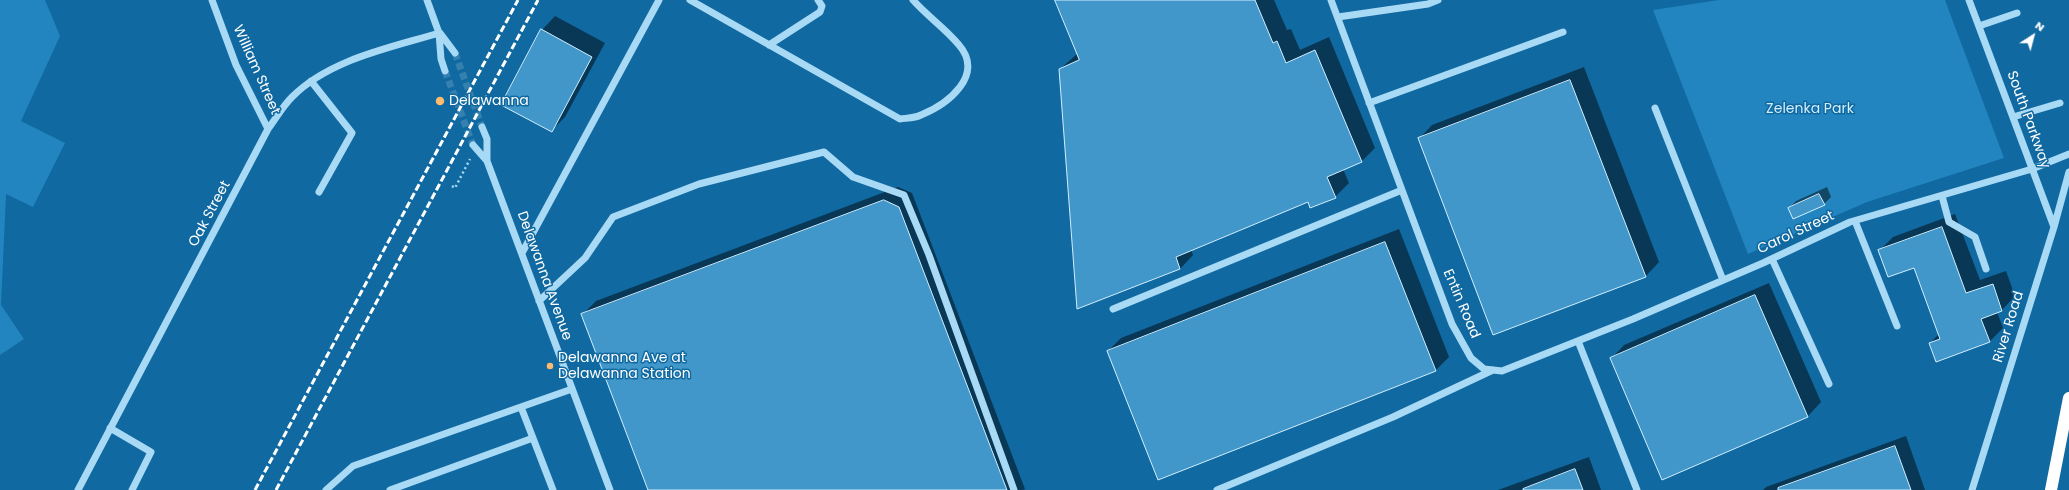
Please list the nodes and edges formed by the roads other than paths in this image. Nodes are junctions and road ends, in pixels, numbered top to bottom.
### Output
1 (212, 0) edge
2 (427, 0) edge
3 (658, 0) edge
4 (690, 0) edge
5 (818, 0) edge
6 (913, 0) edge
7 (1331, 0) edge
8 (1438, 0) edge
9 (1969, 0) edge
10 (2016, 13) dead end
11 (1338, 17) junction
12 (1979, 26) junction
13 (1563, 32) dead end
14 (439, 33) junction
15 (769, 45) junction
16 (455, 52) tunnel mouth
17 (445, 70) tunnel mouth
18 (311, 82) junction
19 (1369, 103) junction
20 (2060, 103) dead end
21 (1655, 108) dead end
22 (2013, 117) junction
23 (482, 127) tunnel mouth
24 (268, 129) junction
25 (473, 145) tunnel mouth
26 (2069, 154) edge
27 (487, 161) junction
28 (2032, 169) junction
29 (2069, 172) edge
30 (1402, 190) junction
31 (319, 192) dead end
32 (1942, 196) junction
33 (1855, 221) junction
34 (2054, 227) junction
35 (522, 254) junction
36 (1772, 259) junction
37 (1986, 269) dead end
38 (1723, 280) junction
39 (539, 301) junction
40 (1113, 309) dead end
41 (1897, 326) dead end
42 (1578, 341) junction
43 (1493, 370) junction
44 (1829, 384) dead end
45 (572, 389) junction
46 (2069, 398) edge
47 (521, 407) junction
48 (110, 428) junction
49 (533, 438) junction
50 (78, 490) edge
51 (132, 490) edge
52 (326, 490) edge
53 (390, 490) edge
54 (553, 490) edge
55 (610, 490) edge
56 (1014, 490) edge
57 (1216, 490) edge
58 (1637, 490) edge
59 (1972, 490) edge
60 (2051, 490) edge

1 - 24 street, William Street
2 - 14 street
3 - 35 street
4 - 15 street
5 - 15 street
6 - 15 street
7 - 11 street, Entin Road
8 - 11 street
9 - 12 street, South Parkway
10 - 12 street
11 - 19 street, Entin Road
12 - 22 street, South Parkway
13 - 19 street
14 - 16 street
14 - 17 street
14 - 18 street, Oak Street
18 - 24 street, Oak Street
18 - 31 street
19 - 30 street, Entin Road
20 - 22 street
21 - 38 street
22 - 28 street, South Parkway
23 - 27 street, Delawanna Avenue
24 - 48 street, Oak Street
25 - 27 street, Delawanna Avenue
26 - 28 street, Carol Street
27 - 35 street, Delawanna Avenue
28 - 32 street, Carol Street
28 - 34 street, South Parkway
29 - 34 street, River Road
30 - 40 street
30 - 43 street, Entin Road
32 - 33 street, Carol Street
32 - 37 street
33 - 36 street, Carol Street
33 - 41 street
34 - 59 street, River Road
35 - 39 street, Delawanna Avenue
36 - 38 street, Carol Street
36 - 44 street
38 - 42 street, Carol Street
39 - 45 street, Delawanna Avenue
39 - 56 street
42 - 43 street
42 - 58 street
43 - 57 street
45 - 47 street
45 - 55 street, Delawanna Avenue
46 - 60 highway
47 - 49 street
47 - 52 street
48 - 50 street, Oak Street
48 - 51 street
49 - 53 street
49 - 54 street

